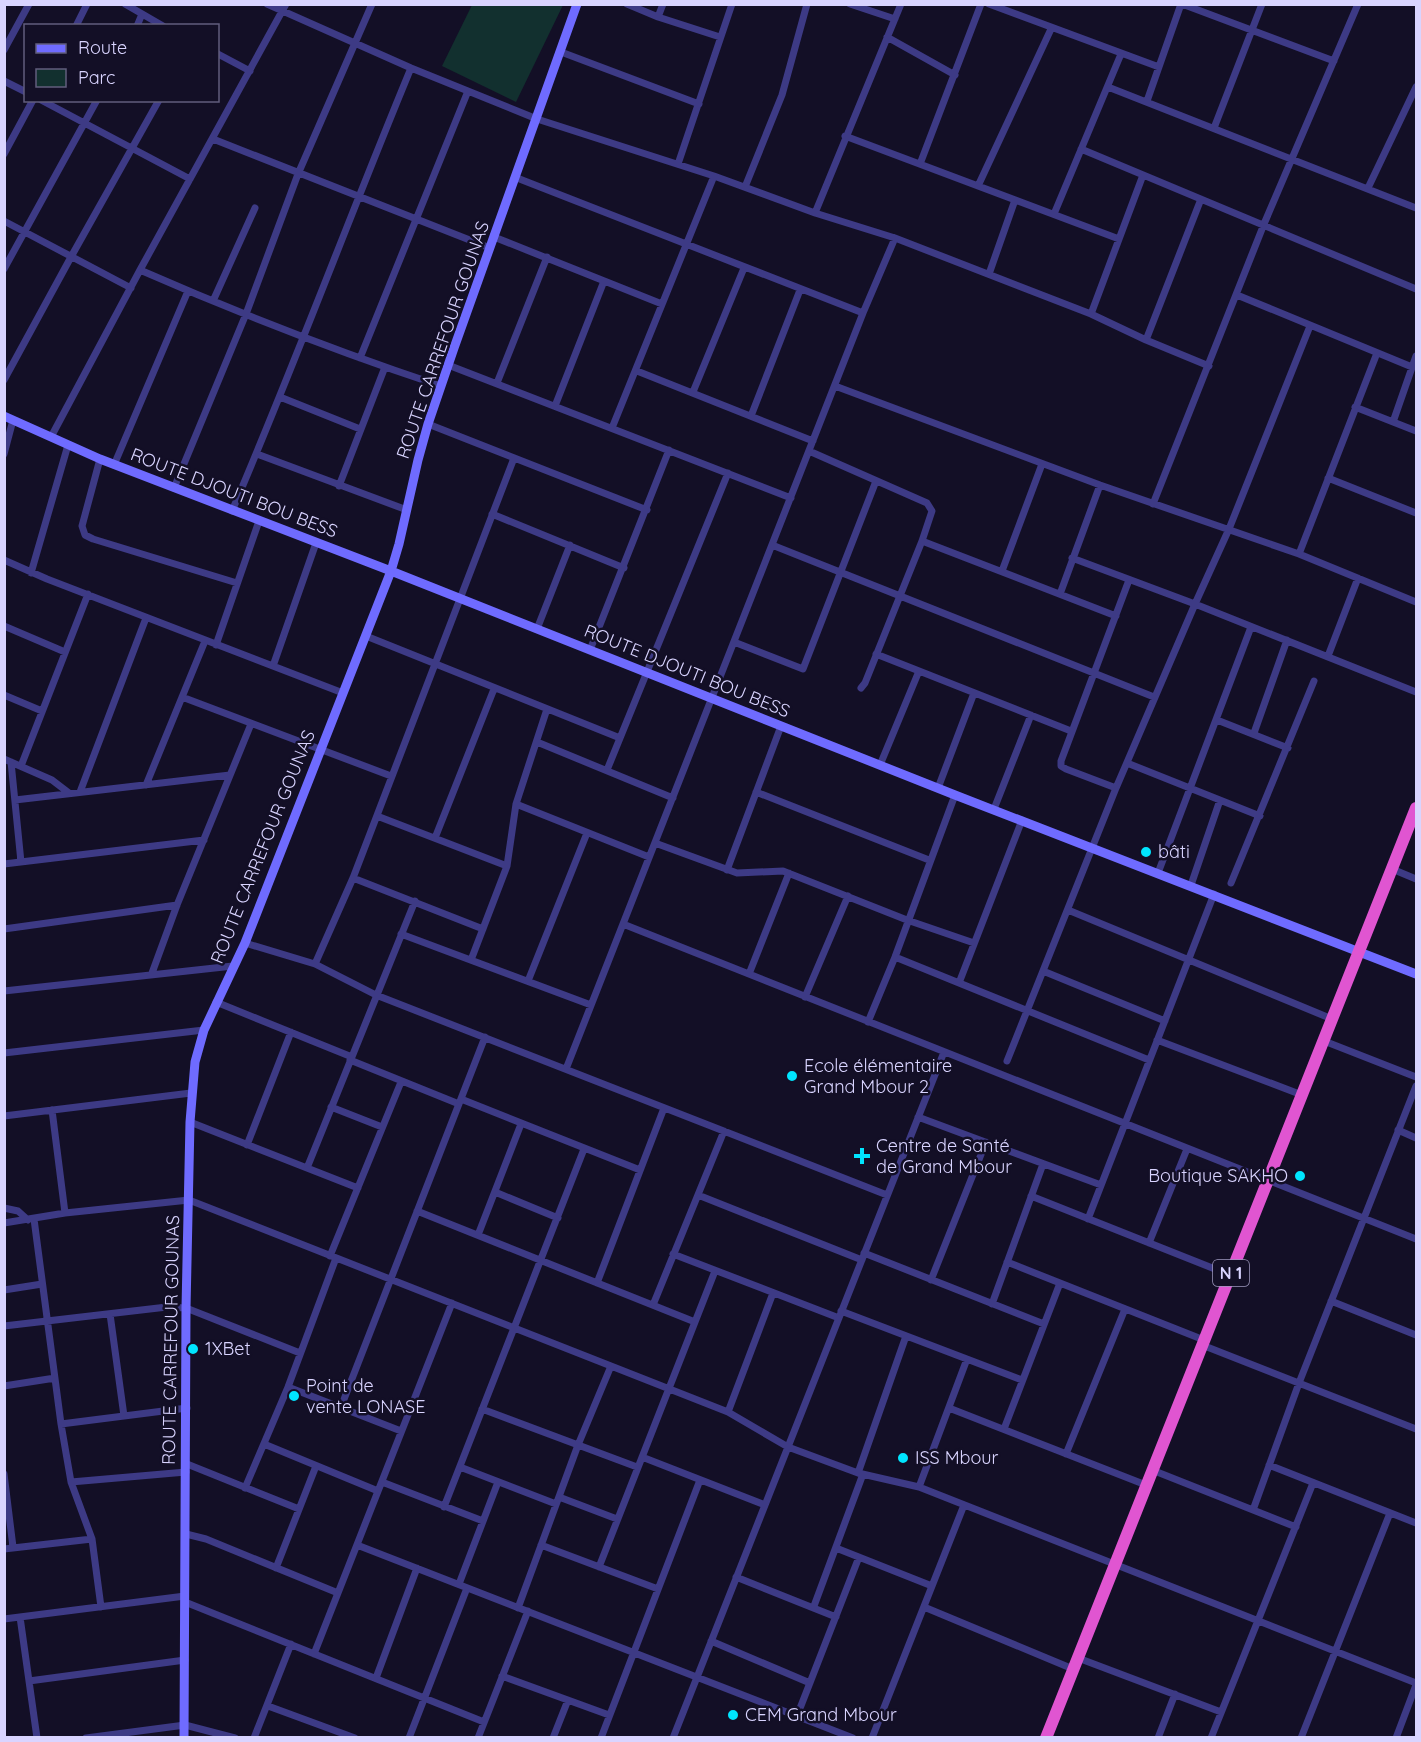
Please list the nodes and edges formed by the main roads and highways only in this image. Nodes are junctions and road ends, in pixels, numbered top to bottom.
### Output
1 (577, 4) edge
2 (9, 418) edge
3 (391, 571) junction
4 (1416, 808) edge
5 (1359, 952) junction
6 (1416, 974) edge
7 (184, 1737) edge
8 (1046, 1737) edge

1 - 3 main road, ROUTE CARREFOUR GOUNAS
2 - 3 main road, ROUTE DJOUTI BOU BESS
3 - 5 main road, ROUTE DJOUTI BOU BESS
3 - 7 main road, ROUTE CARREFOUR GOUNAS
4 - 5 highway, N 1
5 - 6 main road, ROUTE DJOUTI BOU BESS
5 - 8 highway, N 1

